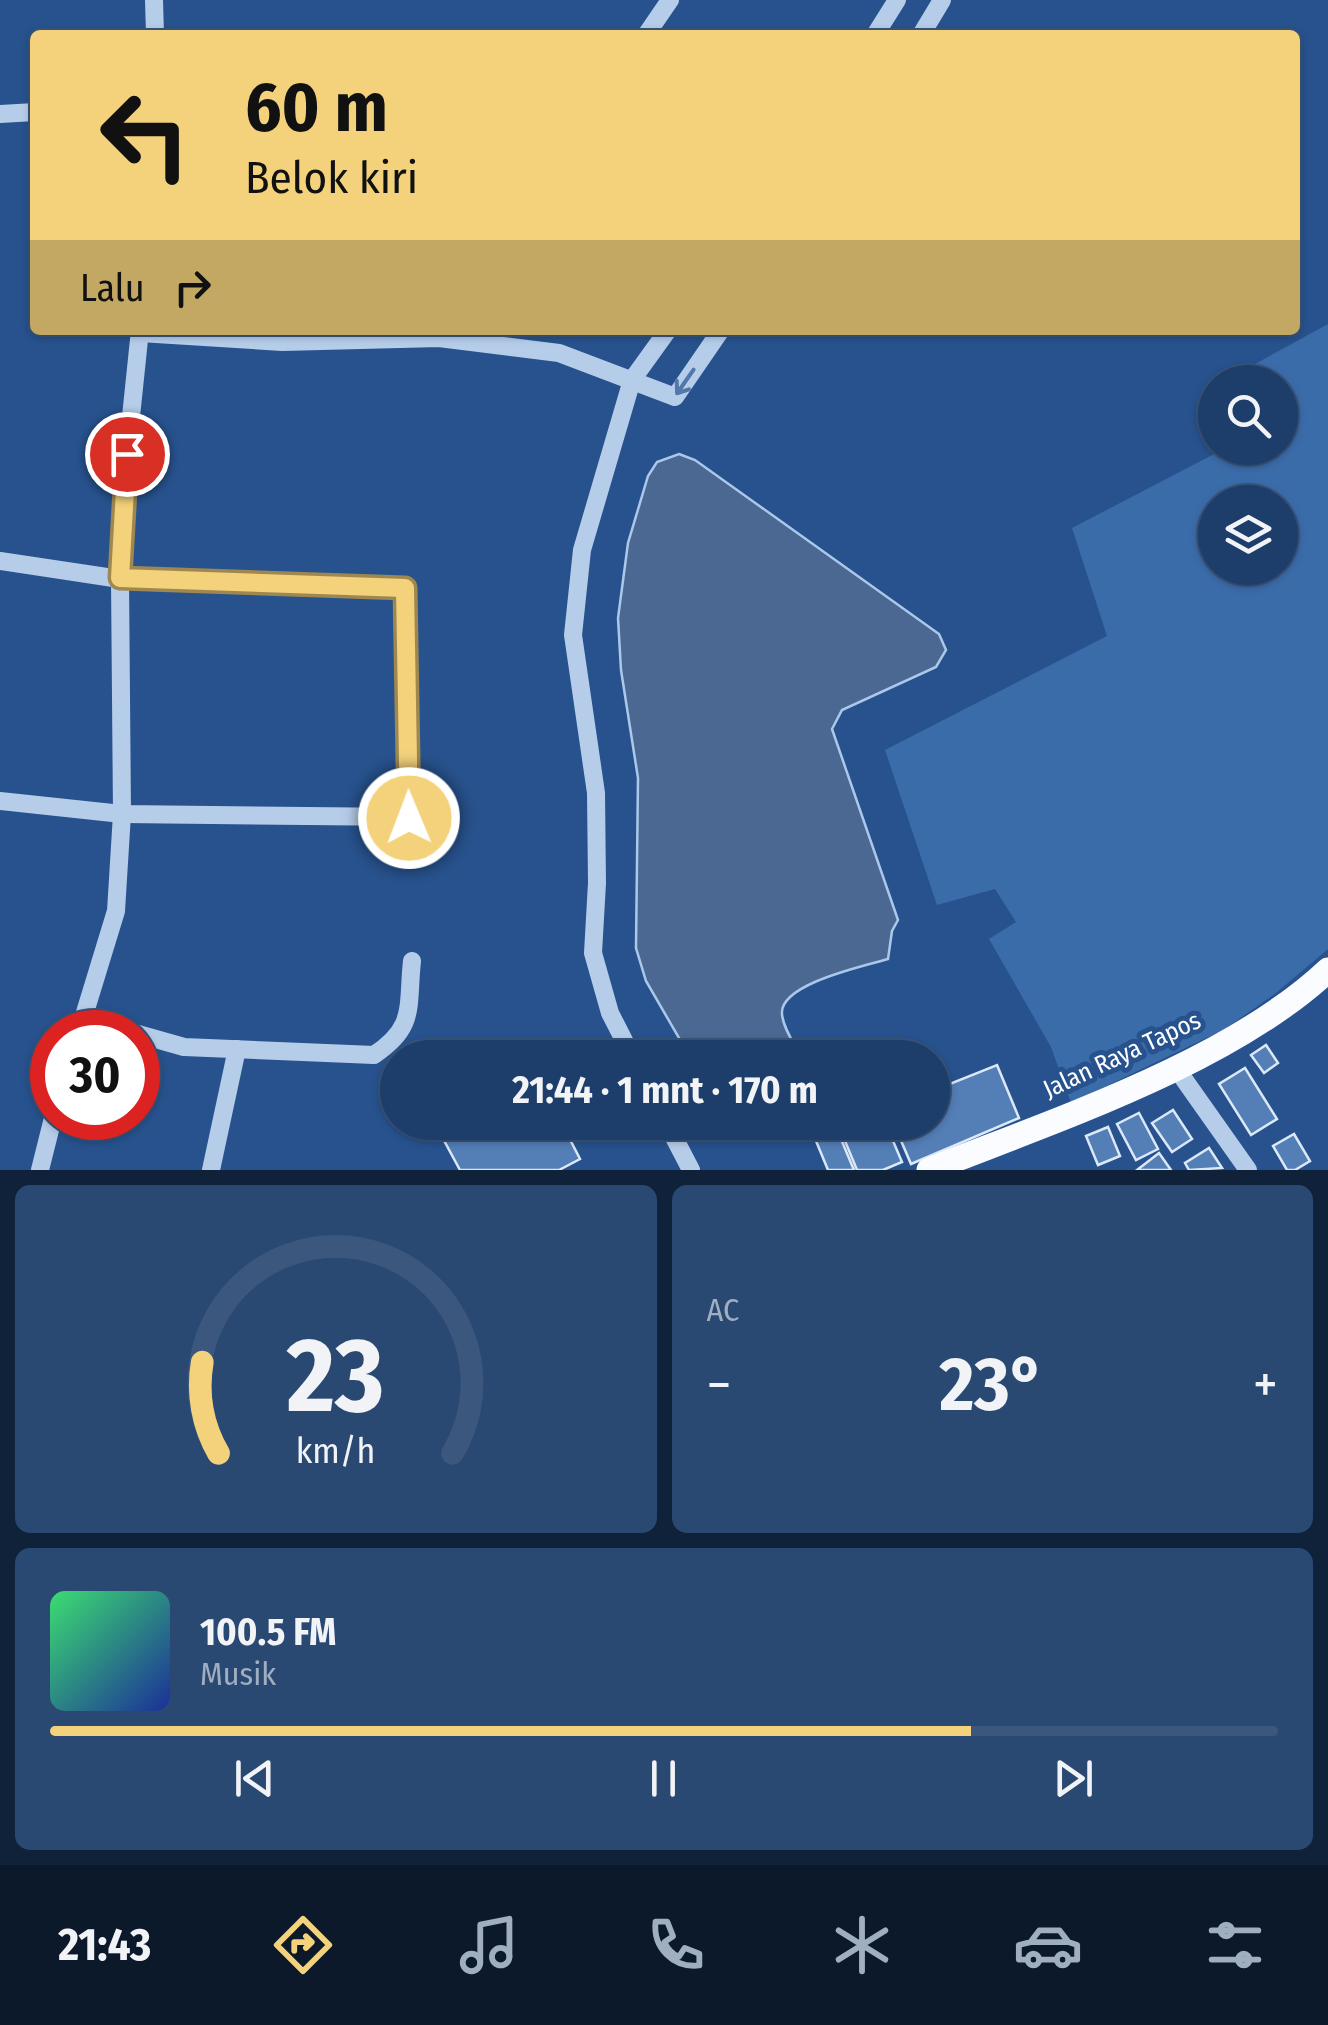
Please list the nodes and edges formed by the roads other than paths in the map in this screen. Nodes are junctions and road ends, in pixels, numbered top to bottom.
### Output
1 (154, 0) edge
2 (670, 0) edge
3 (897, 0) edge
4 (942, 0) edge
5 (155, 30) edge
6 (649, 30) edge
7 (878, 30) edge
8 (925, 30) edge
9 (30, 112) edge
10 (0, 114) edge
11 (140, 335) edge
12 (192, 335) edge
13 (664, 335) edge
14 (718, 335) edge
15 (632, 380) junction
16 (0, 561) edge
17 (120, 578) junction
18 (0, 801) edge
19 (122, 814) junction
20 (412, 962) dead end
21 (1328, 970) edge
22 (86, 1010) edge
23 (160, 1040) edge
24 (624, 1040) edge
25 (237, 1050) junction
26 (1176, 1068) junction
27 (47, 1140) edge
28 (675, 1140) edge
29 (40, 1170) edge
30 (211, 1170) edge
31 (691, 1170) edge
32 (929, 1170) edge
33 (1248, 1170) edge

1 - 5 street
2 - 6 street
3 - 7 street
4 - 8 street
9 - 10 street
11 - 17 street
12 - 15 street
13 - 15 street
14 -> 15 street
15 - 24 street
16 - 17 street
17 - 19 street
17 - 19 street
18 - 19 street
19 - 22 street
20 - 25 street
21 - 26 main road, Jalan Raya Tapos
23 - 25 street
25 - 30 street
26 - 32 main road, Jalan Raya Tapos
26 - 33 street
27 - 29 street
28 - 31 street

